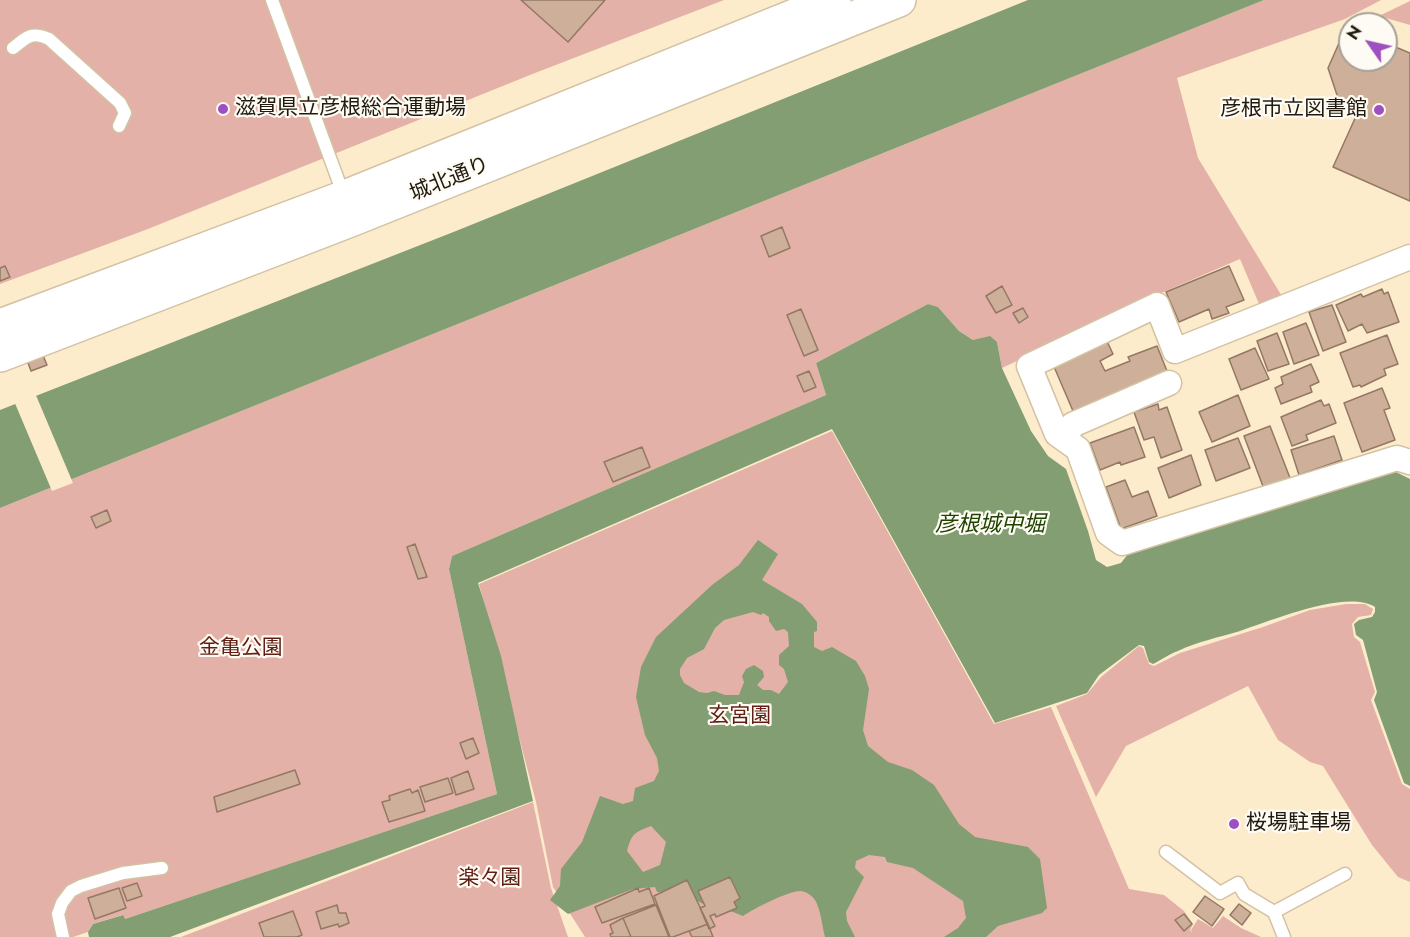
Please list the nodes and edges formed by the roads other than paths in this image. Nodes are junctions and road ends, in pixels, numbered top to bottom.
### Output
1 (272, 0) edge
2 (834, 0) edge
3 (899, 0) edge
4 (13, 48) dead end
5 (119, 126) dead end
6 (345, 197) junction
7 (1410, 257) edge
8 (0, 327) edge
9 (0, 355) edge
10 (1169, 383) dead end
11 (1065, 440) junction
12 (1410, 462) edge
13 (1166, 852) dead end
14 (162, 868) dead end
15 (1345, 874) dead end
16 (1274, 912) junction
17 (63, 937) edge
18 (1284, 937) edge

1 - 6 lane
2 - 6 main road, 城北通り
3 - 9 main road, 城北通り
4 - 5 lane
6 - 8 main road, 城北通り
7 - 11 street
10 - 11 street
11 - 12 street
13 - 16 lane
14 - 17 lane
15 - 16 lane
16 - 18 lane

